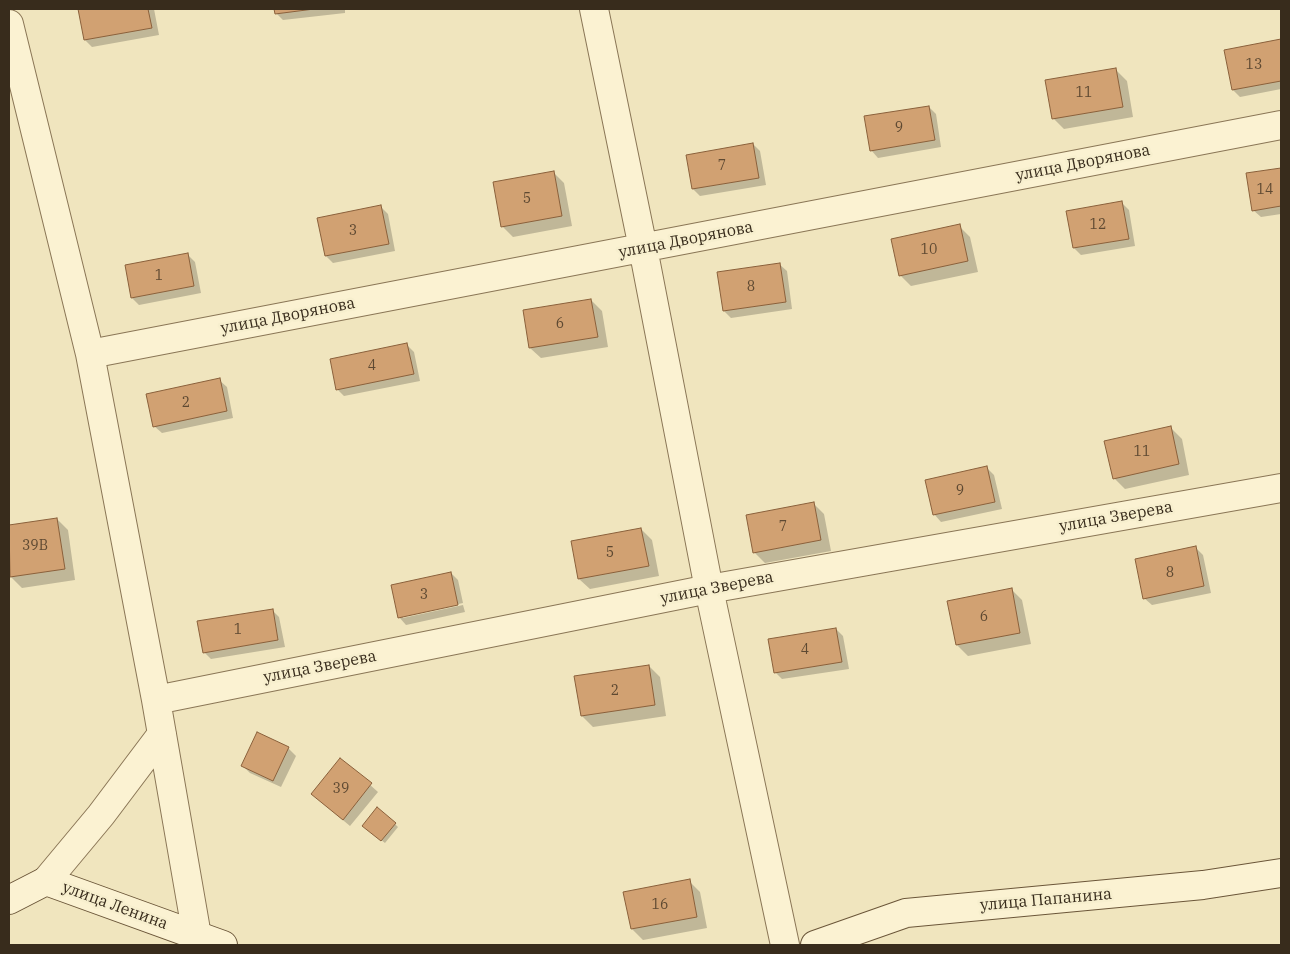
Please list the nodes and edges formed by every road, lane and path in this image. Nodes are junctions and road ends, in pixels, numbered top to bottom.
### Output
1 (594, 9) edge
2 (9, 24) edge
3 (1281, 125) edge
4 (643, 248) junction
5 (90, 354) junction
6 (1281, 488) edge
7 (709, 589) junction
8 (156, 700) junction
9 (162, 734) junction
10 (1281, 873) edge
11 (46, 882) junction
12 (9, 900) edge
13 (197, 936) junction
14 (223, 945) edge
15 (785, 945) edge
16 (815, 945) edge

1 - 4 street
2 - 5 street
3 - 4 street, улица Дворянова
4 - 5 street, улица Дворянова
4 - 7 street
5 - 8 street
6 - 7 street, улица Зверева
7 - 8 street, улица Зверева
7 - 15 street
8 - 9 street
9 - 11 street
9 - 13 street
10 - 16 street, улица Папанина
11 - 12 street, улица Ленина
11 - 13 street, улица Ленина
13 - 14 street, улица Ленина

